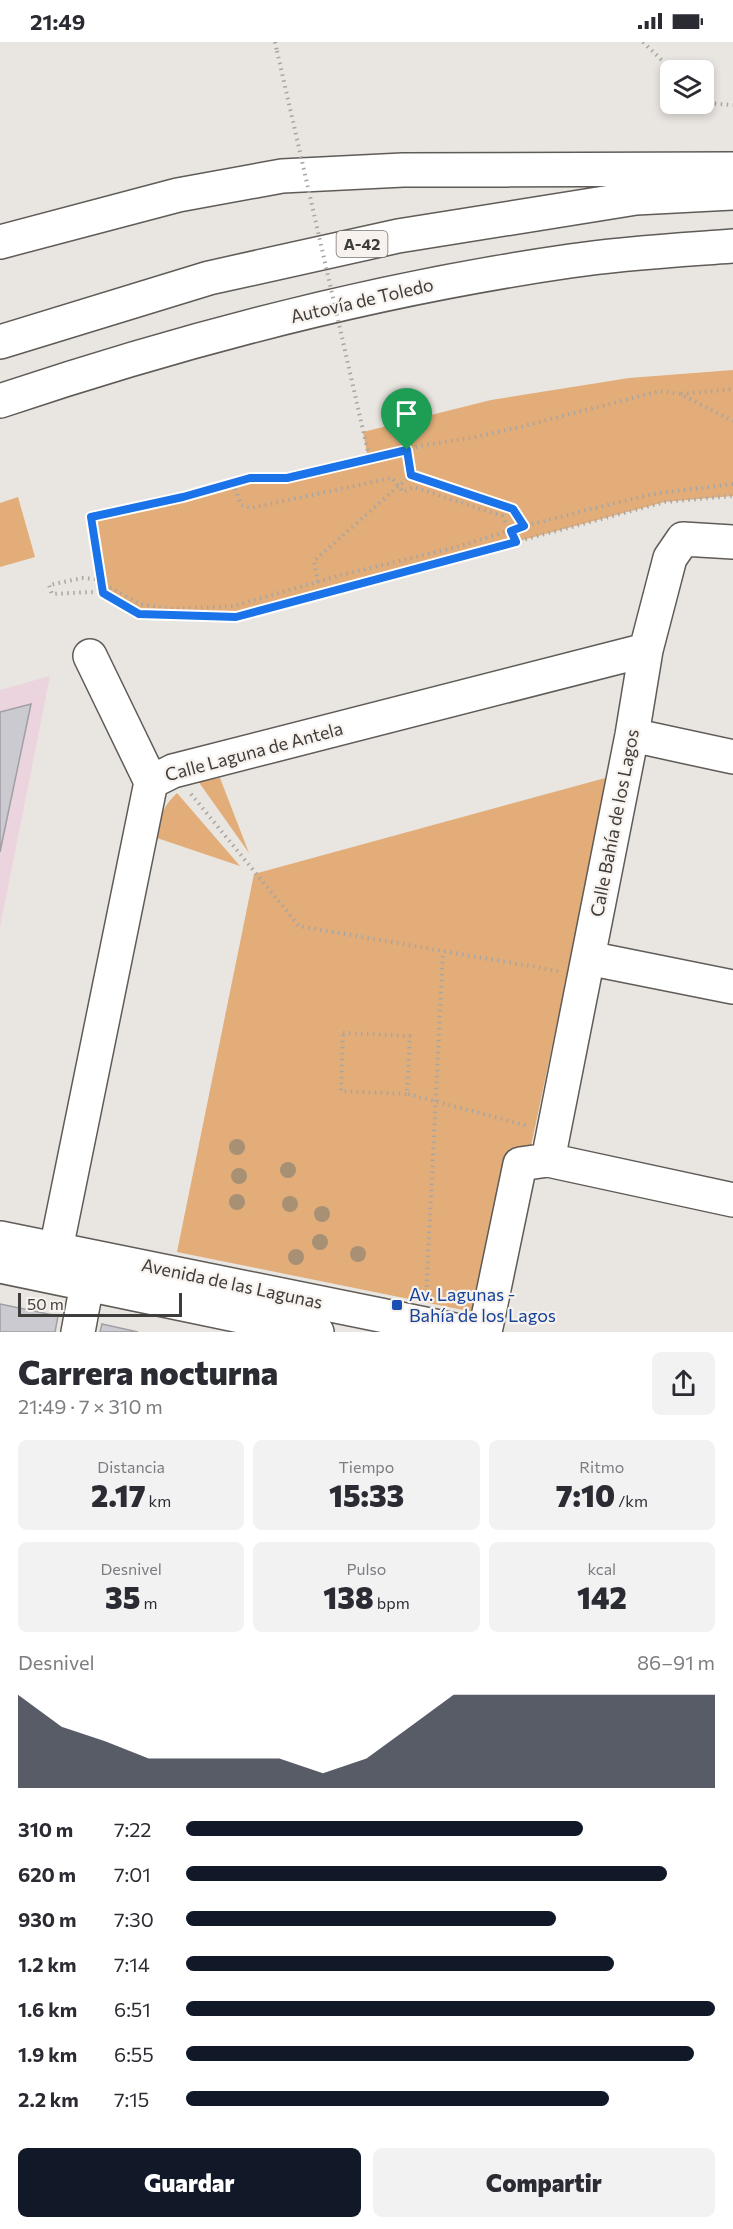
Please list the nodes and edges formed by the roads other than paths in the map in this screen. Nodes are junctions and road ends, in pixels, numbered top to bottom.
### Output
1 (733, 169) edge
2 (733, 193) edge
3 (0, 242) edge
4 (733, 246) edge
5 (0, 342) edge
6 (0, 401) edge
7 (733, 542) edge
8 (646, 650) junction
9 (90, 656) dead end
10 (632, 735) junction
11 (733, 758) edge
12 (162, 777) junction
13 (587, 967) junction
14 (733, 987) edge
15 (548, 1160) junction
16 (733, 1200) edge
17 (0, 1238) edge
18 (56, 1249) junction
19 (0, 1266) edge
20 (87, 1284) junction
21 (78, 1332) edge
22 (317, 1332) edge
23 (464, 1332) edge
24 (485, 1332) edge

1 - 3 main road
2 - 5 main road, A-42
4 - 6 main road, Autovía de Toledo
7 - 8 main road, Calle Bahía de los Lagos
8 - 10 main road, Calle Bahía de los Lagos
8 - 12 main road, Calle Laguna de Antela
9 - 12 main road
10 - 11 main road
10 - 13 main road, Calle Bahía de los Lagos
12 - 18 main road, Calle Laguna de Antela
13 - 14 main road
13 - 15 main road, Calle Bahía de los Lagos
15 - 16 main road
15 - 24 main road
17 - 18 main road, Avenida de las Lagunas
18 - 23 main road, Avenida de las Lagunas
19 - 20 main road, Avenida de las Lagunas
20 - 21 main road
20 - 22 main road, Avenida de las Lagunas

